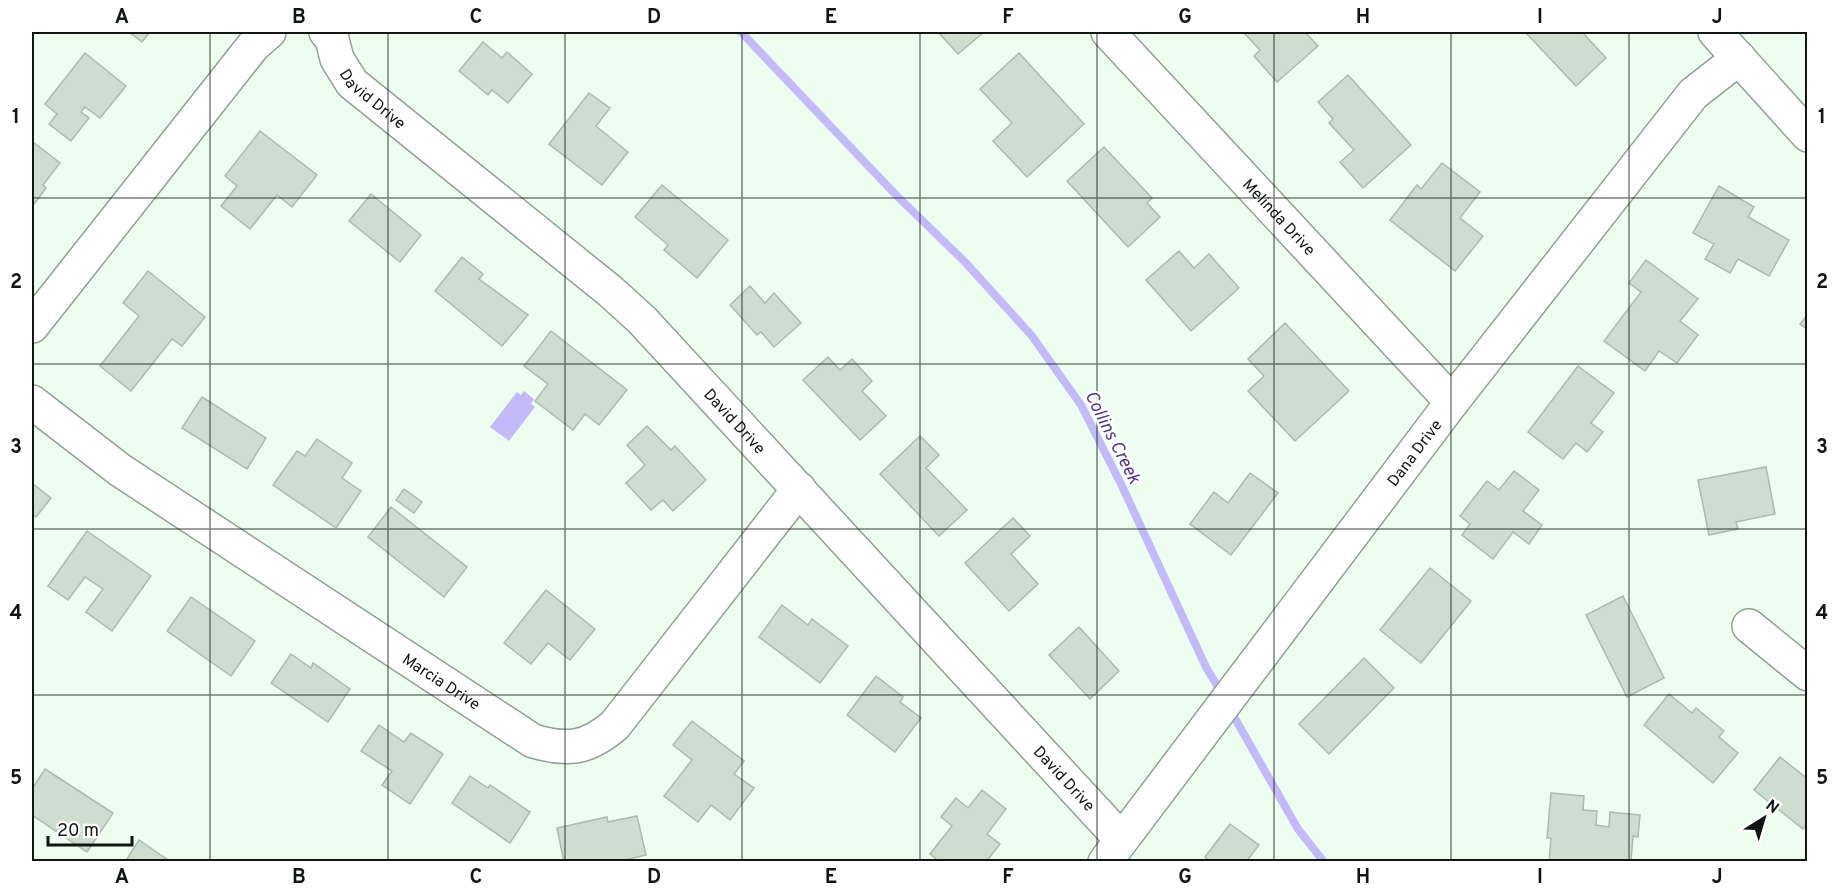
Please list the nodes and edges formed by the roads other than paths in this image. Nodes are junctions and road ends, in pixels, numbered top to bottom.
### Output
1 (269, 32) edge
2 (326, 32) edge
3 (1108, 32) edge
4 (1715, 32) edge
5 (1739, 58) junction
6 (1808, 135) edge
7 (32, 326) edge
8 (32, 402) edge
9 (1452, 402) junction
10 (799, 489) junction
11 (1749, 626) dead end
12 (1808, 674) edge
13 (1113, 850) edge

1 - 7 street
2 - 10 street, David Drive
3 - 9 street, Melinda Drive
4 - 5 street
5 - 6 street
5 - 9 street, Dana Drive
8 - 10 street, Marcia Drive
9 - 13 street, Dana Drive
10 - 13 street, David Drive
11 - 12 street

